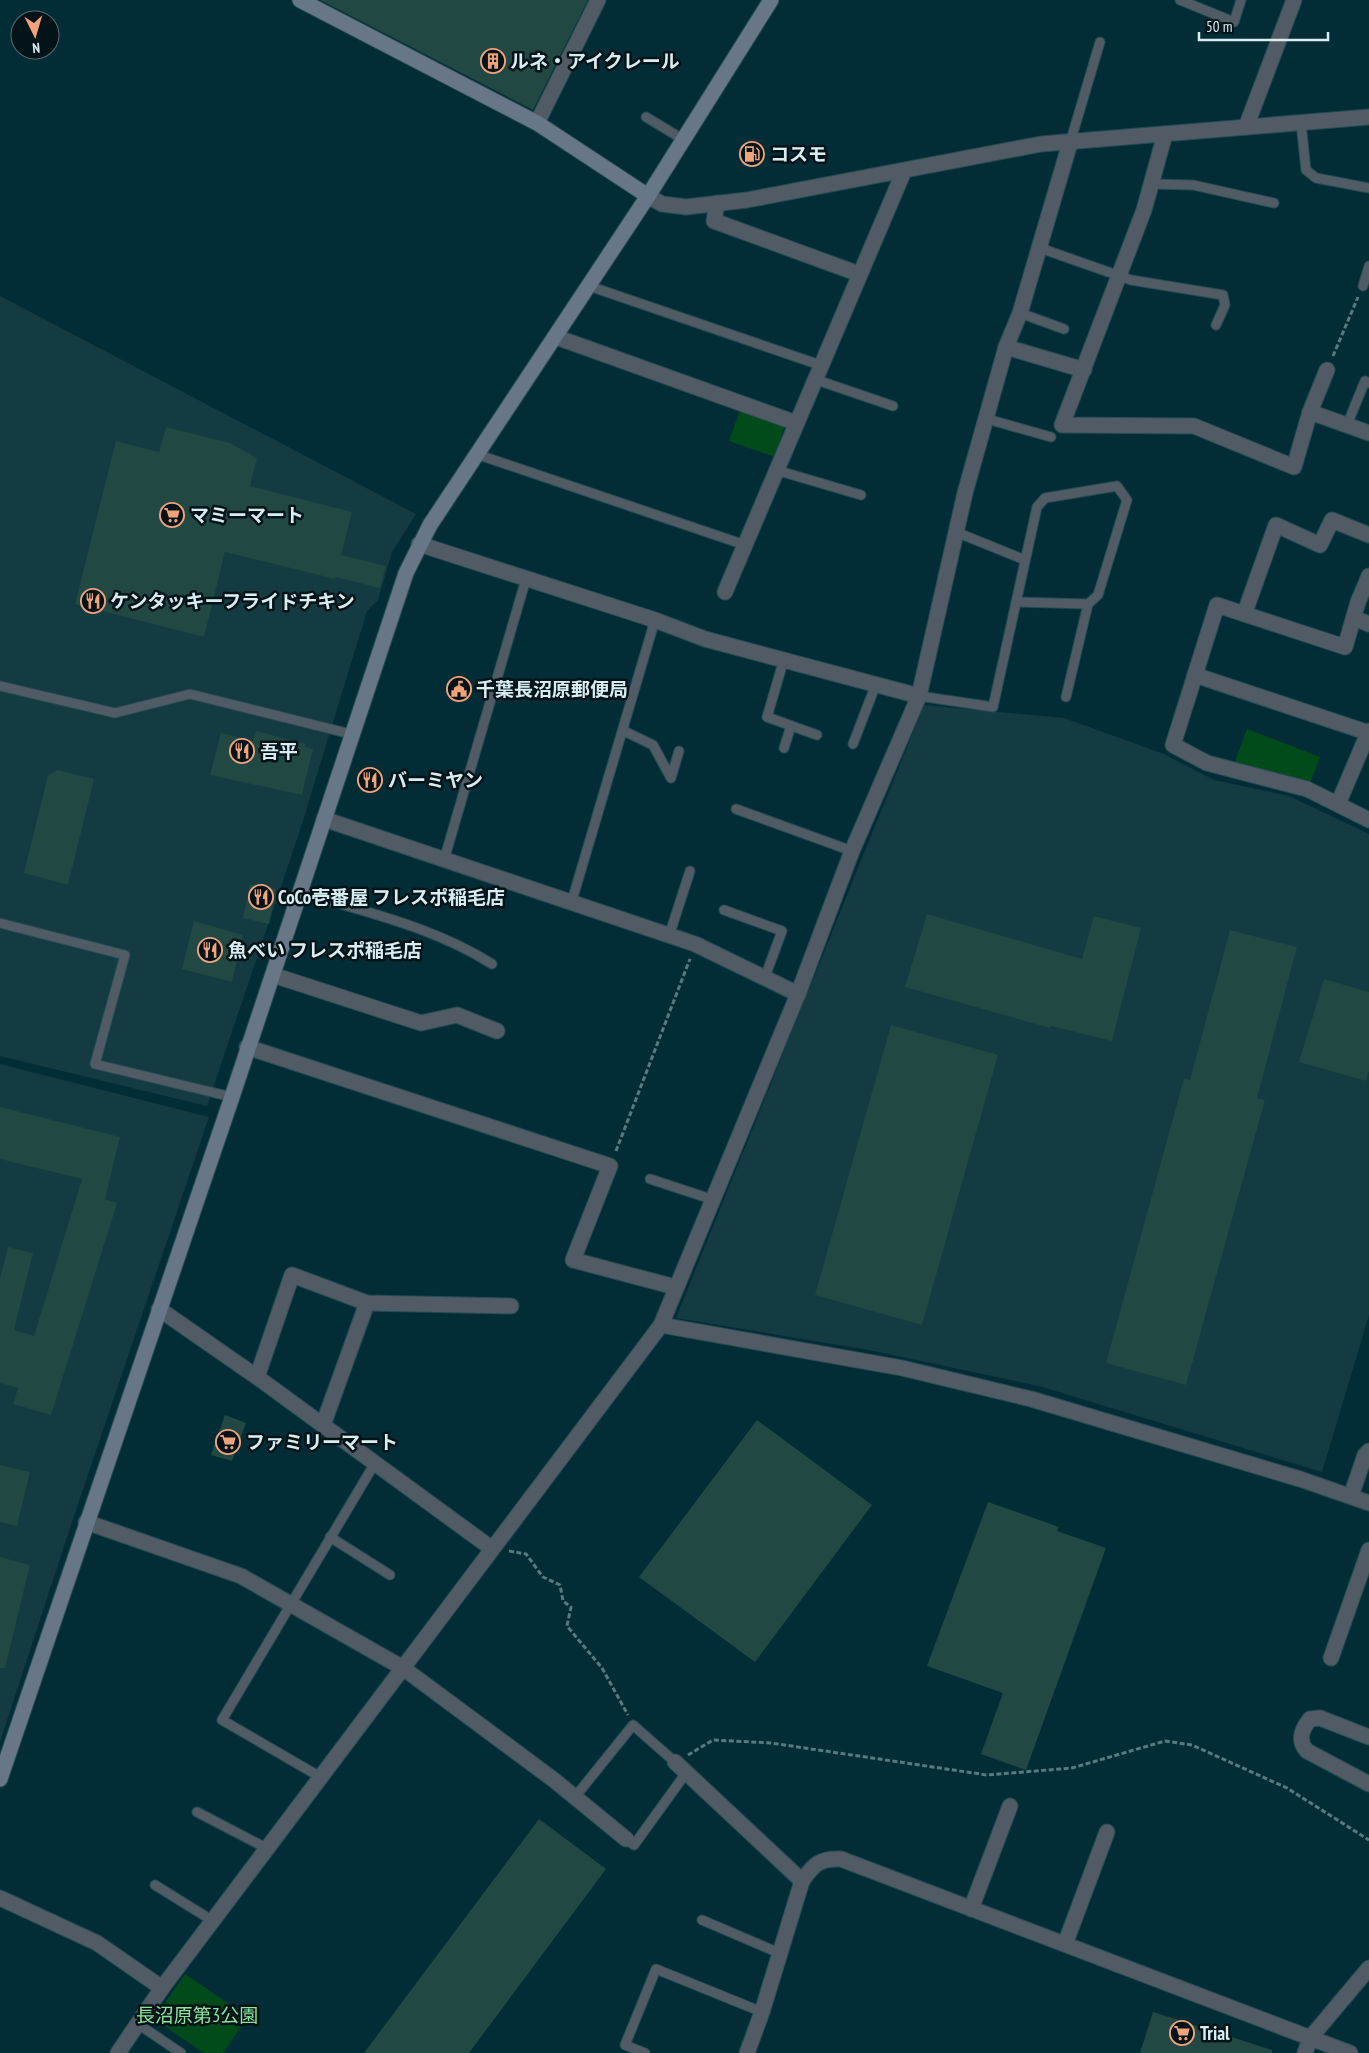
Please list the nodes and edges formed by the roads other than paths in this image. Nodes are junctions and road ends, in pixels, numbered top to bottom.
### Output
1 (300, 0) edge
2 (598, 0) edge
3 (771, 0) edge
4 (1180, 0) edge
5 (1241, 0) edge
6 (1294, 0) edge
7 (1100, 42) dead end
8 (646, 117) dead end
9 (1369, 117) edge
10 (537, 122) junction
11 (1301, 123) junction
12 (1246, 127) junction
13 (1165, 134) junction
14 (684, 140) junction
15 (1070, 143) junction
16 (904, 171) junction
17 (1151, 184) junction
18 (1369, 188) edge
19 (648, 196) junction
20 (717, 203) junction
21 (1274, 203) dead end
22 (1040, 248) junction
23 (1369, 266) edge
24 (859, 274) junction
25 (1120, 274) junction
26 (589, 286) junction
27 (1363, 286) road end
28 (1020, 313) junction
29 (1216, 325) dead end
30 (1064, 329) dead end
31 (556, 337) junction
32 (1006, 347) junction
33 (1084, 370) junction
34 (1327, 370) road end
35 (817, 372) junction
36 (1369, 383) edge
37 (893, 406) dead end
38 (1310, 412) junction
39 (987, 418) junction
40 (796, 423) junction
41 (1347, 425) junction
42 (1369, 433) edge
43 (1051, 437) dead end
44 (479, 455) junction
45 (776, 470) junction
46 (861, 495) dead end
47 (956, 532) junction
48 (1369, 535) edge
49 (419, 544) junction
50 (745, 545) junction
51 (1025, 560) junction
52 (1369, 576) edge
53 (526, 579) junction
54 (725, 592) dead end
55 (1016, 602) junction
56 (1088, 604) junction
57 (1245, 612) junction
58 (1354, 618) junction
59 (655, 620) junction
60 (1369, 624) edge
61 (784, 659) junction
62 (1194, 675) junction
63 (876, 684) junction
64 (0, 686) edge
65 (919, 696) junction
66 (1066, 697) dead end
67 (791, 726) junction
68 (624, 731) junction
69 (1369, 732) edge
70 (351, 734) junction
71 (817, 735) dead end
72 (853, 744) dead end
73 (784, 748) dead end
74 (679, 751) dead end
75 (1338, 804) junction
76 (736, 809) dead end
77 (324, 819) junction
78 (1369, 820) edge
79 (852, 851) junction
80 (444, 860) junction
81 (690, 871) dead end
82 (300, 892) junction
83 (571, 904) junction
84 (724, 910) dead end
85 (0, 923) edge
86 (669, 936) junction
87 (492, 964) dead end
88 (273, 976) junction
89 (765, 977) junction
90 (798, 994) junction
91 (497, 1031) dead end
92 (247, 1047) junction
93 (232, 1097) junction
94 (650, 1180) dead end
95 (711, 1199) junction
96 (675, 1287) junction
97 (367, 1303) junction
98 (511, 1306) dead end
99 (159, 1309) junction
100 (661, 1325) junction
101 (257, 1377) junction
102 (323, 1425) junction
103 (1369, 1451) edge
104 (375, 1463) junction
105 (1351, 1496) junction
106 (1369, 1502) edge
107 (86, 1522) junction
108 (330, 1538) junction
109 (492, 1548) junction
110 (1369, 1550) edge
111 (390, 1575) dead end
112 (290, 1604) junction
113 (1331, 1658) dead end
114 (403, 1668) junction
115 (1369, 1737) edge
116 (675, 1762) joint
117 (686, 1774) junction
118 (322, 1778) junction
119 (0, 1779) edge
120 (1369, 1784) edge
121 (575, 1797) junction
122 (1010, 1806) dead end
123 (197, 1812) dead end
124 (1106, 1832) dead end
125 (626, 1839) joint
126 (268, 1849) junction
127 (802, 1880) junction
128 (155, 1884) dead end
129 (0, 1898) edge
130 (971, 1909) junction
131 (702, 1920) dead end
132 (214, 1921) junction
133 (1064, 1944) junction
134 (779, 1953) junction
135 (1369, 1968) edge
136 (162, 1988) junction
137 (762, 2012) junction
138 (138, 2024) junction
139 (1311, 2037) junction
140 (118, 2053) edge
141 (181, 2053) edge
142 (645, 2053) edge
143 (747, 2053) edge
144 (1305, 2053) edge
145 (1350, 2053) edge

1 - 10 street
2 - 10 street
3 - 14 street
4 - 5 lane
6 - 12 street
7 - 15 lane
8 - 14 lane
9 - 11 street
10 - 19 street
11 - 12 street
11 - 18 lane
12 - 13 street
13 - 15 street
13 - 17 street
14 - 19 street
15 - 16 street
15 - 22 street
16 - 20 street
16 - 24 street
17 - 21 lane
17 - 25 street
19 - 20 street
19 - 26 street
20 - 24 street
22 - 25 lane
22 - 28 street
23 - 27 lane
24 - 35 street
25 - 29 lane
25 - 33 street
26 - 31 street
26 - 35 lane
28 - 30 lane
28 - 32 street
31 - 40 street
31 - 44 street
32 - 33 street
32 - 39 street
33 - 38 street
34 - 38 street
35 - 37 lane
35 - 40 street
36 - 41 lane
38 - 41 street
39 - 43 lane
39 - 47 street
40 - 45 street
41 - 42 street
44 - 49 street
44 - 50 lane
45 - 46 lane
45 - 50 street
47 - 51 lane
47 - 65 street
48 - 57 street
49 - 53 street
49 - 70 street
50 - 54 street
51 - 55 lane
51 - 56 lane
52 - 58 street
53 - 59 street
53 - 80 lane
55 - 56 lane
55 - 65 lane
56 - 66 lane
57 - 58 street
57 - 62 street
58 - 60 street
59 - 61 street
59 - 68 lane
61 - 63 street
61 - 67 lane
62 - 69 street
62 - 75 street
63 - 65 street
63 - 72 lane
64 - 70 lane
65 - 79 street
67 - 71 lane
67 - 73 lane
68 - 74 lane
68 - 83 lane
69 - 75 street
70 - 77 street
75 - 78 street
76 - 79 lane
77 - 80 street
77 - 82 street
79 - 90 street
80 - 83 street
81 - 86 lane
82 - 87 lane
82 - 88 street
83 - 86 street
84 - 89 lane
85 - 93 lane
86 - 89 street
88 - 91 street
88 - 92 street
89 - 90 street
90 - 95 street
92 - 93 street
92 - 96 street
93 - 99 street
94 - 95 lane
95 - 96 street
96 - 100 street
97 - 98 street
97 - 101 street
97 - 102 street
99 - 101 street
99 - 107 street
100 - 105 street
100 - 109 street
101 - 102 street
102 - 104 street
103 - 105 street
104 - 108 lane
104 - 109 street
105 - 106 street
107 - 112 street
107 - 119 street
108 - 111 lane
108 - 112 lane
109 - 114 street
110 - 113 street
112 - 114 street
112 - 118 lane
114 - 118 street
114 - 121 street
115 - 120 street
116 - 117 street
116 - 121 lane
117 - 125 lane
117 - 127 street
118 - 126 street
121 - 125 street
122 - 130 street
123 - 126 lane
124 - 133 street
126 - 132 street
127 - 130 street
127 - 134 street
128 - 132 lane
129 - 136 street
130 - 133 street
131 - 134 lane
132 - 136 street
133 - 139 street
134 - 137 street
135 - 139 street
136 - 138 street
137 - 142 lane
137 - 143 street
138 - 140 street
138 - 141 lane
139 - 144 street
139 - 145 street

